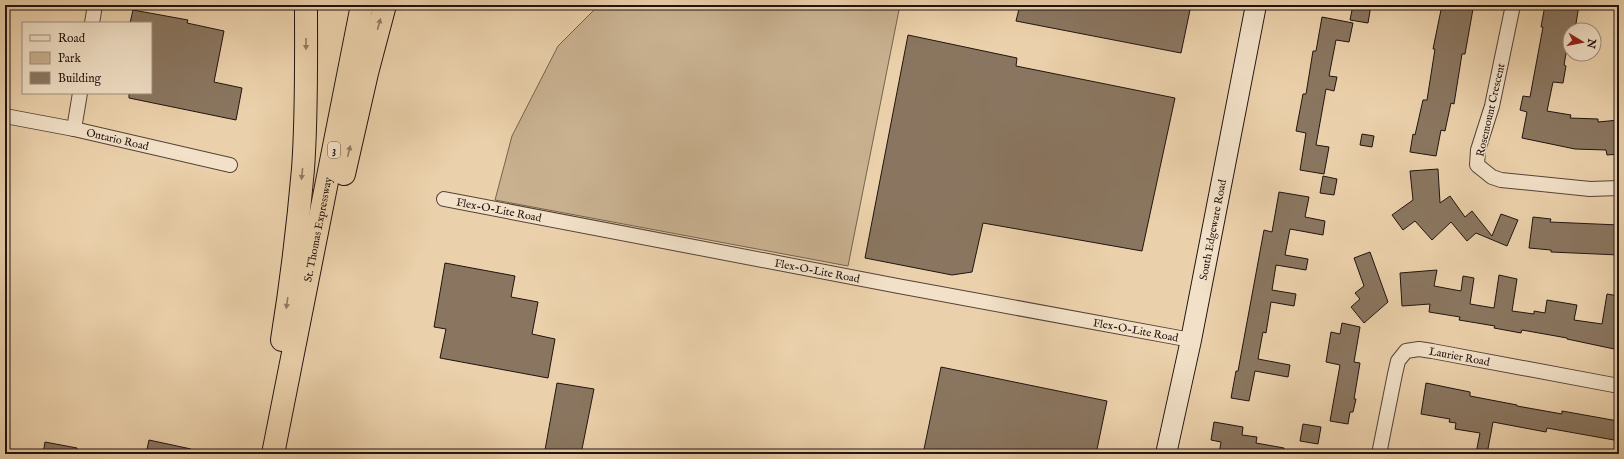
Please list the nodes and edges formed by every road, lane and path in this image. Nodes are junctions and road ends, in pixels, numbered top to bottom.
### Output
1 (95, 5) edge
2 (306, 5) edge
3 (362, 5) edge
4 (385, 5) edge
5 (1256, 5) edge
6 (1513, 5) edge
7 (92, 22) edge
8 (80, 94) edge
9 (5, 116) edge
10 (74, 128) junction
11 (230, 164) dead end
12 (1619, 188) edge
13 (444, 199) dead end
14 (305, 295) junction
15 (1191, 340) junction
16 (1619, 386) edge
17 (264, 454) edge
18 (273, 454) edge
19 (1166, 454) edge
20 (1379, 454) edge

1 - 7 street
2 -> 17 highway
3 - 14 highway, St. Thomas Expressway / 3
14 -> 4 highway
5 - 15 main road, South Edgeware Road
6 - 12 street, Rosemount Crescent
8 - 10 street
9 - 10 street, Ontario Road
10 - 11 street, Ontario Road
13 - 15 street, Flex-O-Lite Road
14 - 18 highway, St. Thomas Expressway / 3
15 - 19 main road, South Edgeware Road
16 - 20 street, Laurier Road

